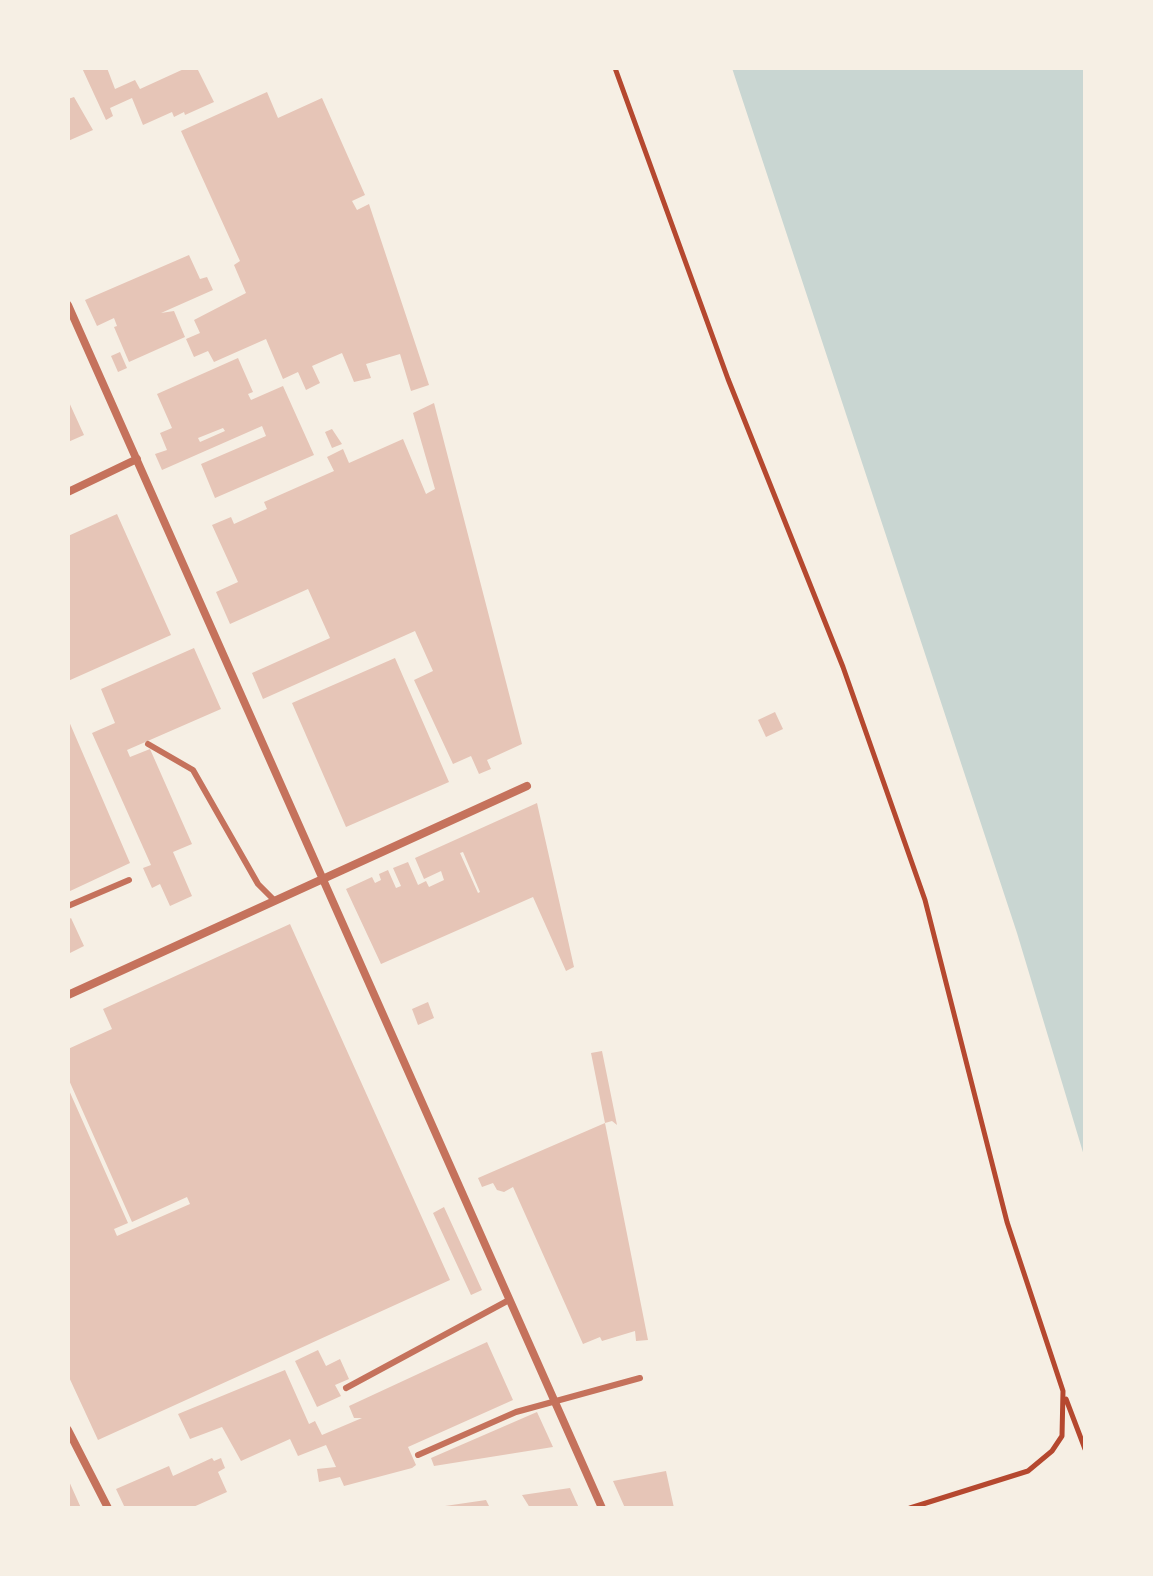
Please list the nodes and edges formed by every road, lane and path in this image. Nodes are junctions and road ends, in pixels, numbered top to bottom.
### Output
1 (615, 68) edge
2 (68, 305) edge
3 (137, 459) junction
4 (68, 492) edge
5 (148, 744) dead end
6 (527, 786) dead end
7 (322, 879) junction
8 (129, 880) dead end
9 (275, 901) junction
10 (68, 906) edge
11 (68, 995) edge
12 (509, 1300) junction
13 (640, 1378) dead end
14 (346, 1388) dead end
15 (1063, 1391) junction
16 (555, 1403) junction
17 (68, 1430) edge
18 (1085, 1449) edge
19 (418, 1455) dead end
20 (108, 1508) edge
21 (602, 1508) edge
22 (910, 1508) edge

1 - 15 path
2 - 3 street
3 - 4 street
3 - 7 street
5 - 9 lane
6 - 7 street
7 - 9 street
7 - 12 street
8 - 10 lane
9 - 11 street
12 - 14 lane
12 - 16 street
13 - 16 lane
15 - 18 path
15 - 22 path
16 - 19 lane
16 - 21 street
17 - 20 street

